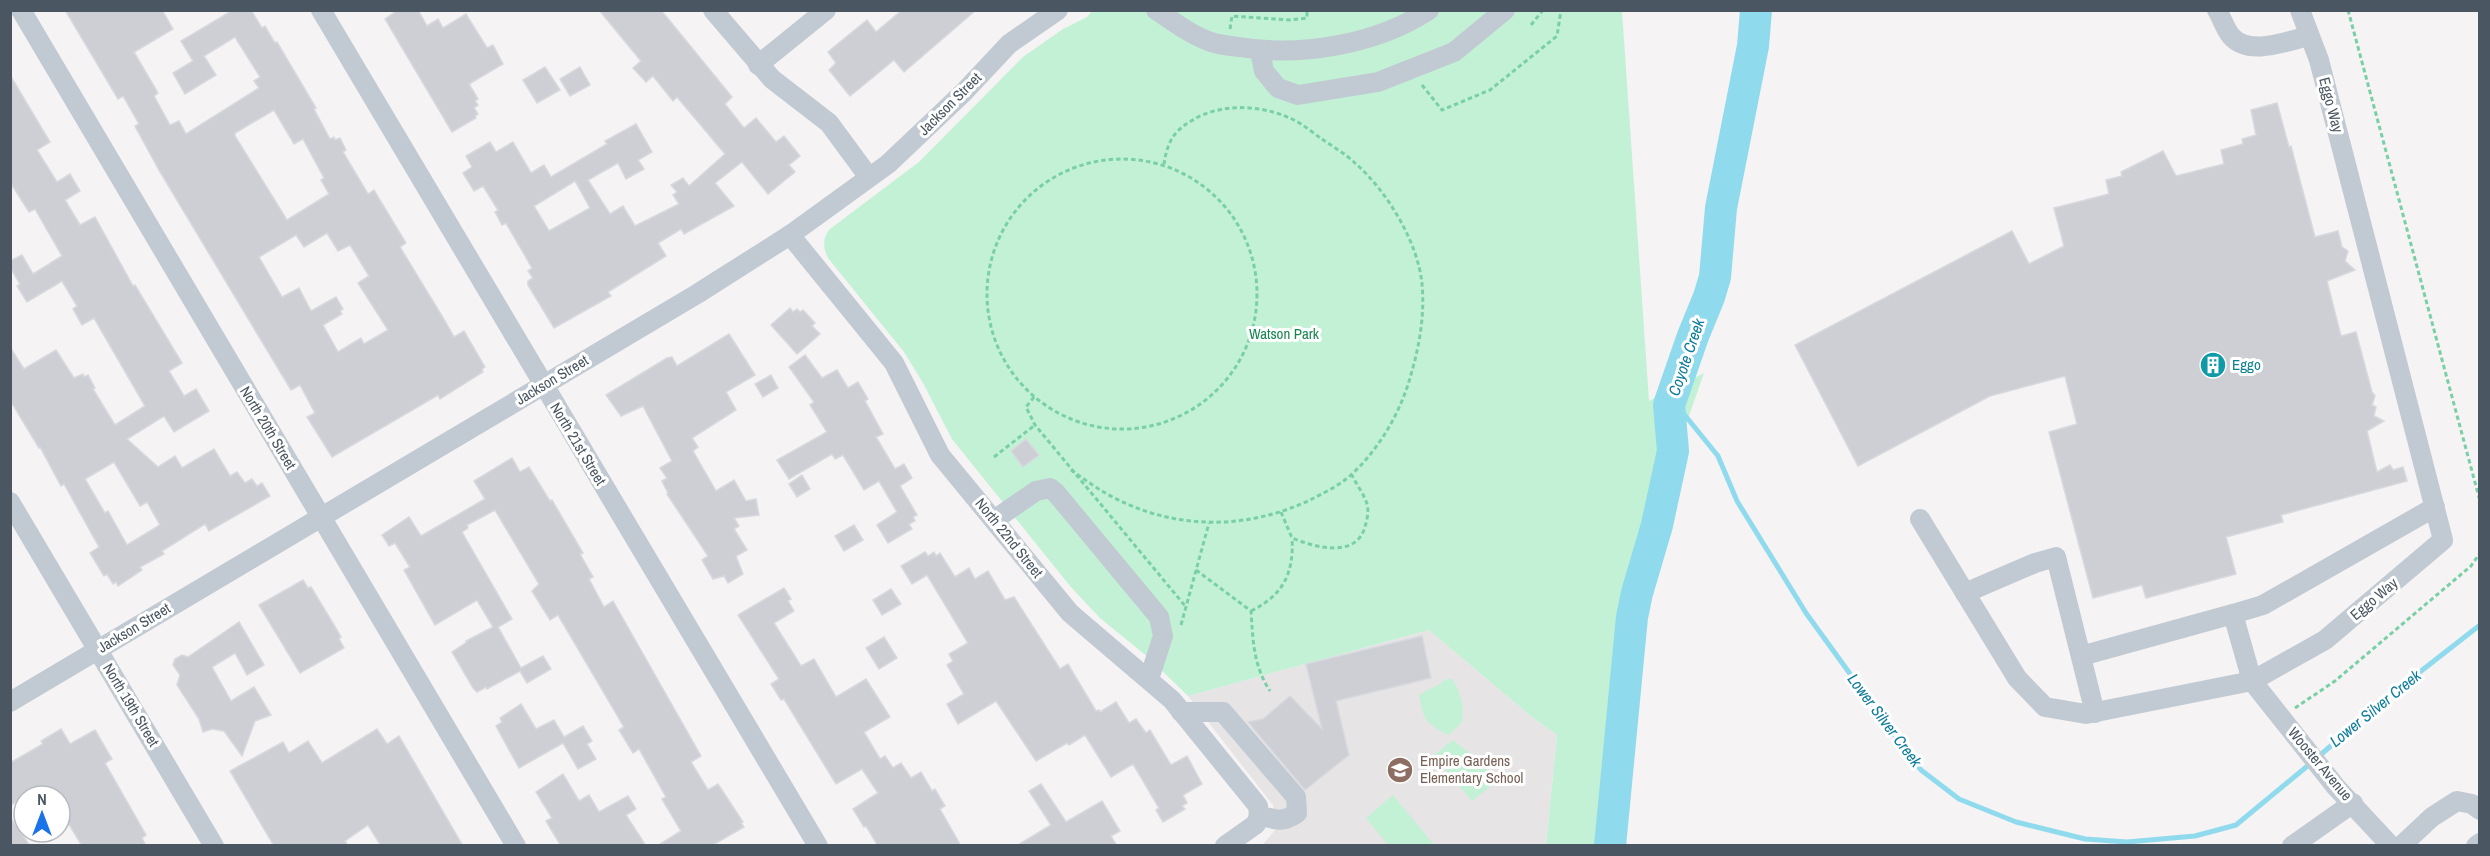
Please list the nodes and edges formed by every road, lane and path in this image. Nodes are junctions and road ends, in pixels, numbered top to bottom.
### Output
1 (21, 10) edge
2 (321, 10) edge
3 (712, 10) edge
4 (826, 10) edge
5 (1058, 10) edge
6 (1156, 10) edge
7 (1233, 10) edge
8 (1307, 10) edge
9 (1428, 10) edge
10 (1505, 10) edge
11 (1543, 10) edge
12 (1561, 10) edge
13 (2217, 10) edge
14 (2300, 10) edge
15 (2348, 10) edge
16 (1232, 16) junction
17 (1531, 25) dead end
18 (1230, 34) dead end
19 (2309, 36) junction
20 (1260, 51) junction
21 (758, 65) junction
22 (1411, 70) junction
23 (1164, 164) junction
24 (868, 176) junction
25 (790, 235) junction
26 (543, 385) junction
27 (1034, 397) junction
28 (1035, 425) junction
29 (994, 457) dead end
30 (1071, 470) junction
31 (1352, 475) junction
32 (2480, 501) edge
33 (10, 502) edge
34 (2435, 507) junction
35 (1281, 512) junction
36 (320, 518) junction
37 (1920, 519) dead end
38 (994, 520) junction
39 (1209, 523) junction
40 (1292, 538) junction
41 (2480, 553) edge
42 (1196, 570) junction
43 (1965, 593) junction
44 (1186, 607) junction
45 (1251, 610) junction
46 (2233, 614) junction
47 (1179, 634) dead end
48 (98, 650) junction
49 (2081, 657) junction
50 (1149, 679) junction
51 (2252, 681) junction
52 (1270, 691) dead end
53 (10, 702) edge
54 (1181, 712) junction
55 (2095, 712) junction
56 (2285, 722) junction
57 (2353, 803) junction
58 (2480, 810) edge
59 (1259, 815) junction
60 (214, 846) edge
61 (516, 846) edge
62 (818, 846) edge
63 (1225, 846) edge
64 (2292, 846) edge
65 (2391, 846) edge
66 (2401, 846) edge

1 - 36 street, North 20th Street
2 - 26 street, North 21st Street
3 - 21 street
4 - 21 street
5 - 24 street, Jackson Street
6 - 20 street
7 - 16 path
8 - 16 path
9 - 20 street
10 - 22 street
11 - 17 path
12 - 22 path
13 - 19 street
14 - 19 street, Eggo Way
15 - 32 path
16 - 18 path
19 - 34 street, Eggo Way
20 - 22 street
21 - 24 street
23 - 27 path
23 - 27 path
23 - 31 path
24 - 25 street, Jackson Street
25 - 26 street, Jackson Street
25 - 38 street, North 22nd Street
26 - 36 street, Jackson Street
26 - 62 street, North 21st Street
27 - 28 path
28 - 29 path
28 - 30 path
30 - 39 path
30 - 44 path
31 - 35 path
31 - 40 path
33 - 48 street, North 19th Street
34 - 46 street
34 - 51 street, Eggo Way
35 - 39 path
35 - 40 path
36 - 48 street, Jackson Street
36 - 61 street, North 20th Street
37 - 43 street, Eggo Way
38 - 50 street, North 22nd Street
38 - 50 street
39 - 42 path
40 - 45 path
41 - 56 path
42 - 44 path
42 - 45 path
43 - 49 street
43 - 55 street, Eggo Way
44 - 47 path
45 - 52 path
46 - 49 street
46 - 51 street
48 - 53 street, Jackson Street
48 - 60 street, North 19th Street
49 - 55 street
50 - 54 street, North 22nd Street
51 - 55 street, Eggo Way
51 - 56 street, Wooster Avenue
54 - 59 street, North 22nd Street
54 - 59 street
56 - 57 street, Wooster Avenue
57 - 64 street
57 - 65 street, Wooster Avenue
58 - 66 street
59 - 63 street

